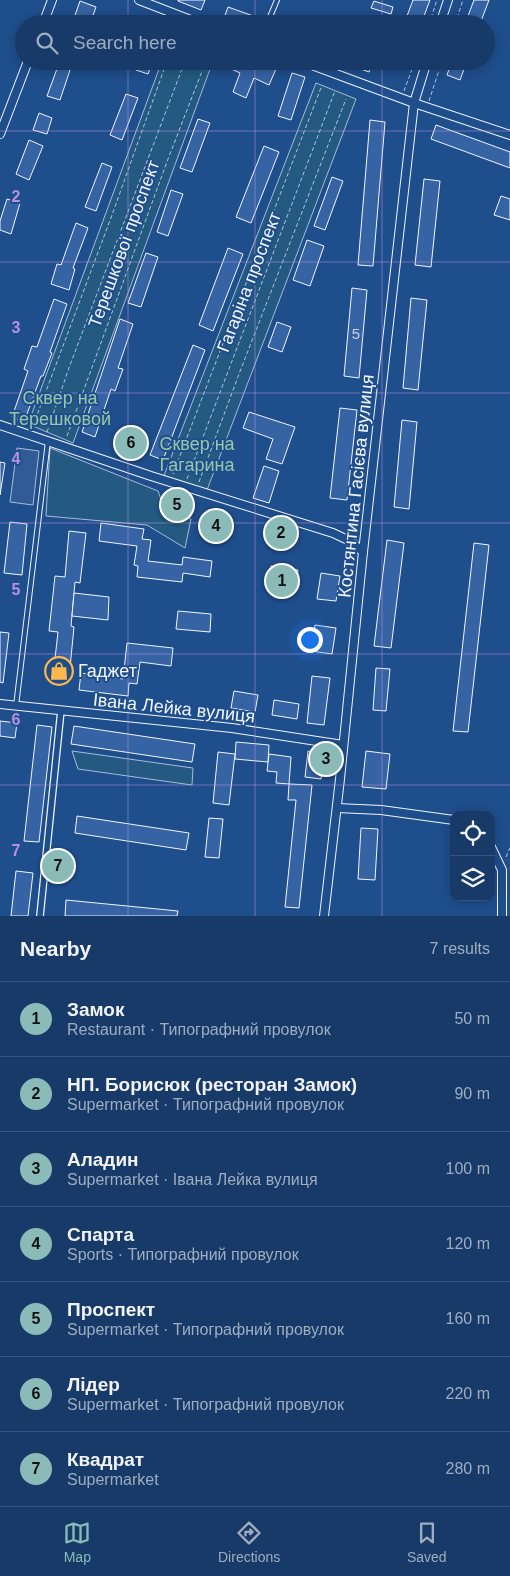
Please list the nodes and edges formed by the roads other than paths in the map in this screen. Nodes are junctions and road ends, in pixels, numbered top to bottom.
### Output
1 (52, 0) edge
2 (139, 0) edge
3 (277, 0) edge
4 (448, 0) edge
5 (155, 3) edge
6 (46, 15) edge
7 (181, 15) edge
8 (271, 15) edge
9 (443, 15) edge
10 (25, 70) edge
11 (325, 70) edge
12 (424, 70) edge
13 (414, 104) junction
14 (0, 134) edge
15 (510, 135) edge
16 (0, 425) edge
17 (47, 437) junction
18 (364, 552) junction
19 (0, 704) edge
20 (16, 706) junction
21 (61, 710) junction
22 (344, 745) junction
23 (337, 808) junction
24 (450, 819) edge
25 (495, 855) edge
26 (40, 916) edge
27 (324, 916) edge
28 (502, 916) edge

1 - 6 street
2 - 5 street
3 - 8 lane
4 - 9 street
5 - 7 street
10 - 14 street
11 - 13 street
12 - 13 street, Костянтина Гасієва вулиця
13 - 15 street
13 - 18 street, Костянтина Гасієва вулиця
16 - 17 street
17 - 18 street
17 - 20 lane
18 - 22 street, Костянтина Гасієва вулиця
19 - 20 street, Івана Лейка вулиця
20 - 21 street, Івана Лейка вулиця
21 - 22 street, Івана Лейка вулиця
21 - 26 street
22 - 23 street, Костянтина Гасієва вулиця
23 - 24 street
23 - 27 street, Костянтина Гасієва вулиця
25 - 28 street

